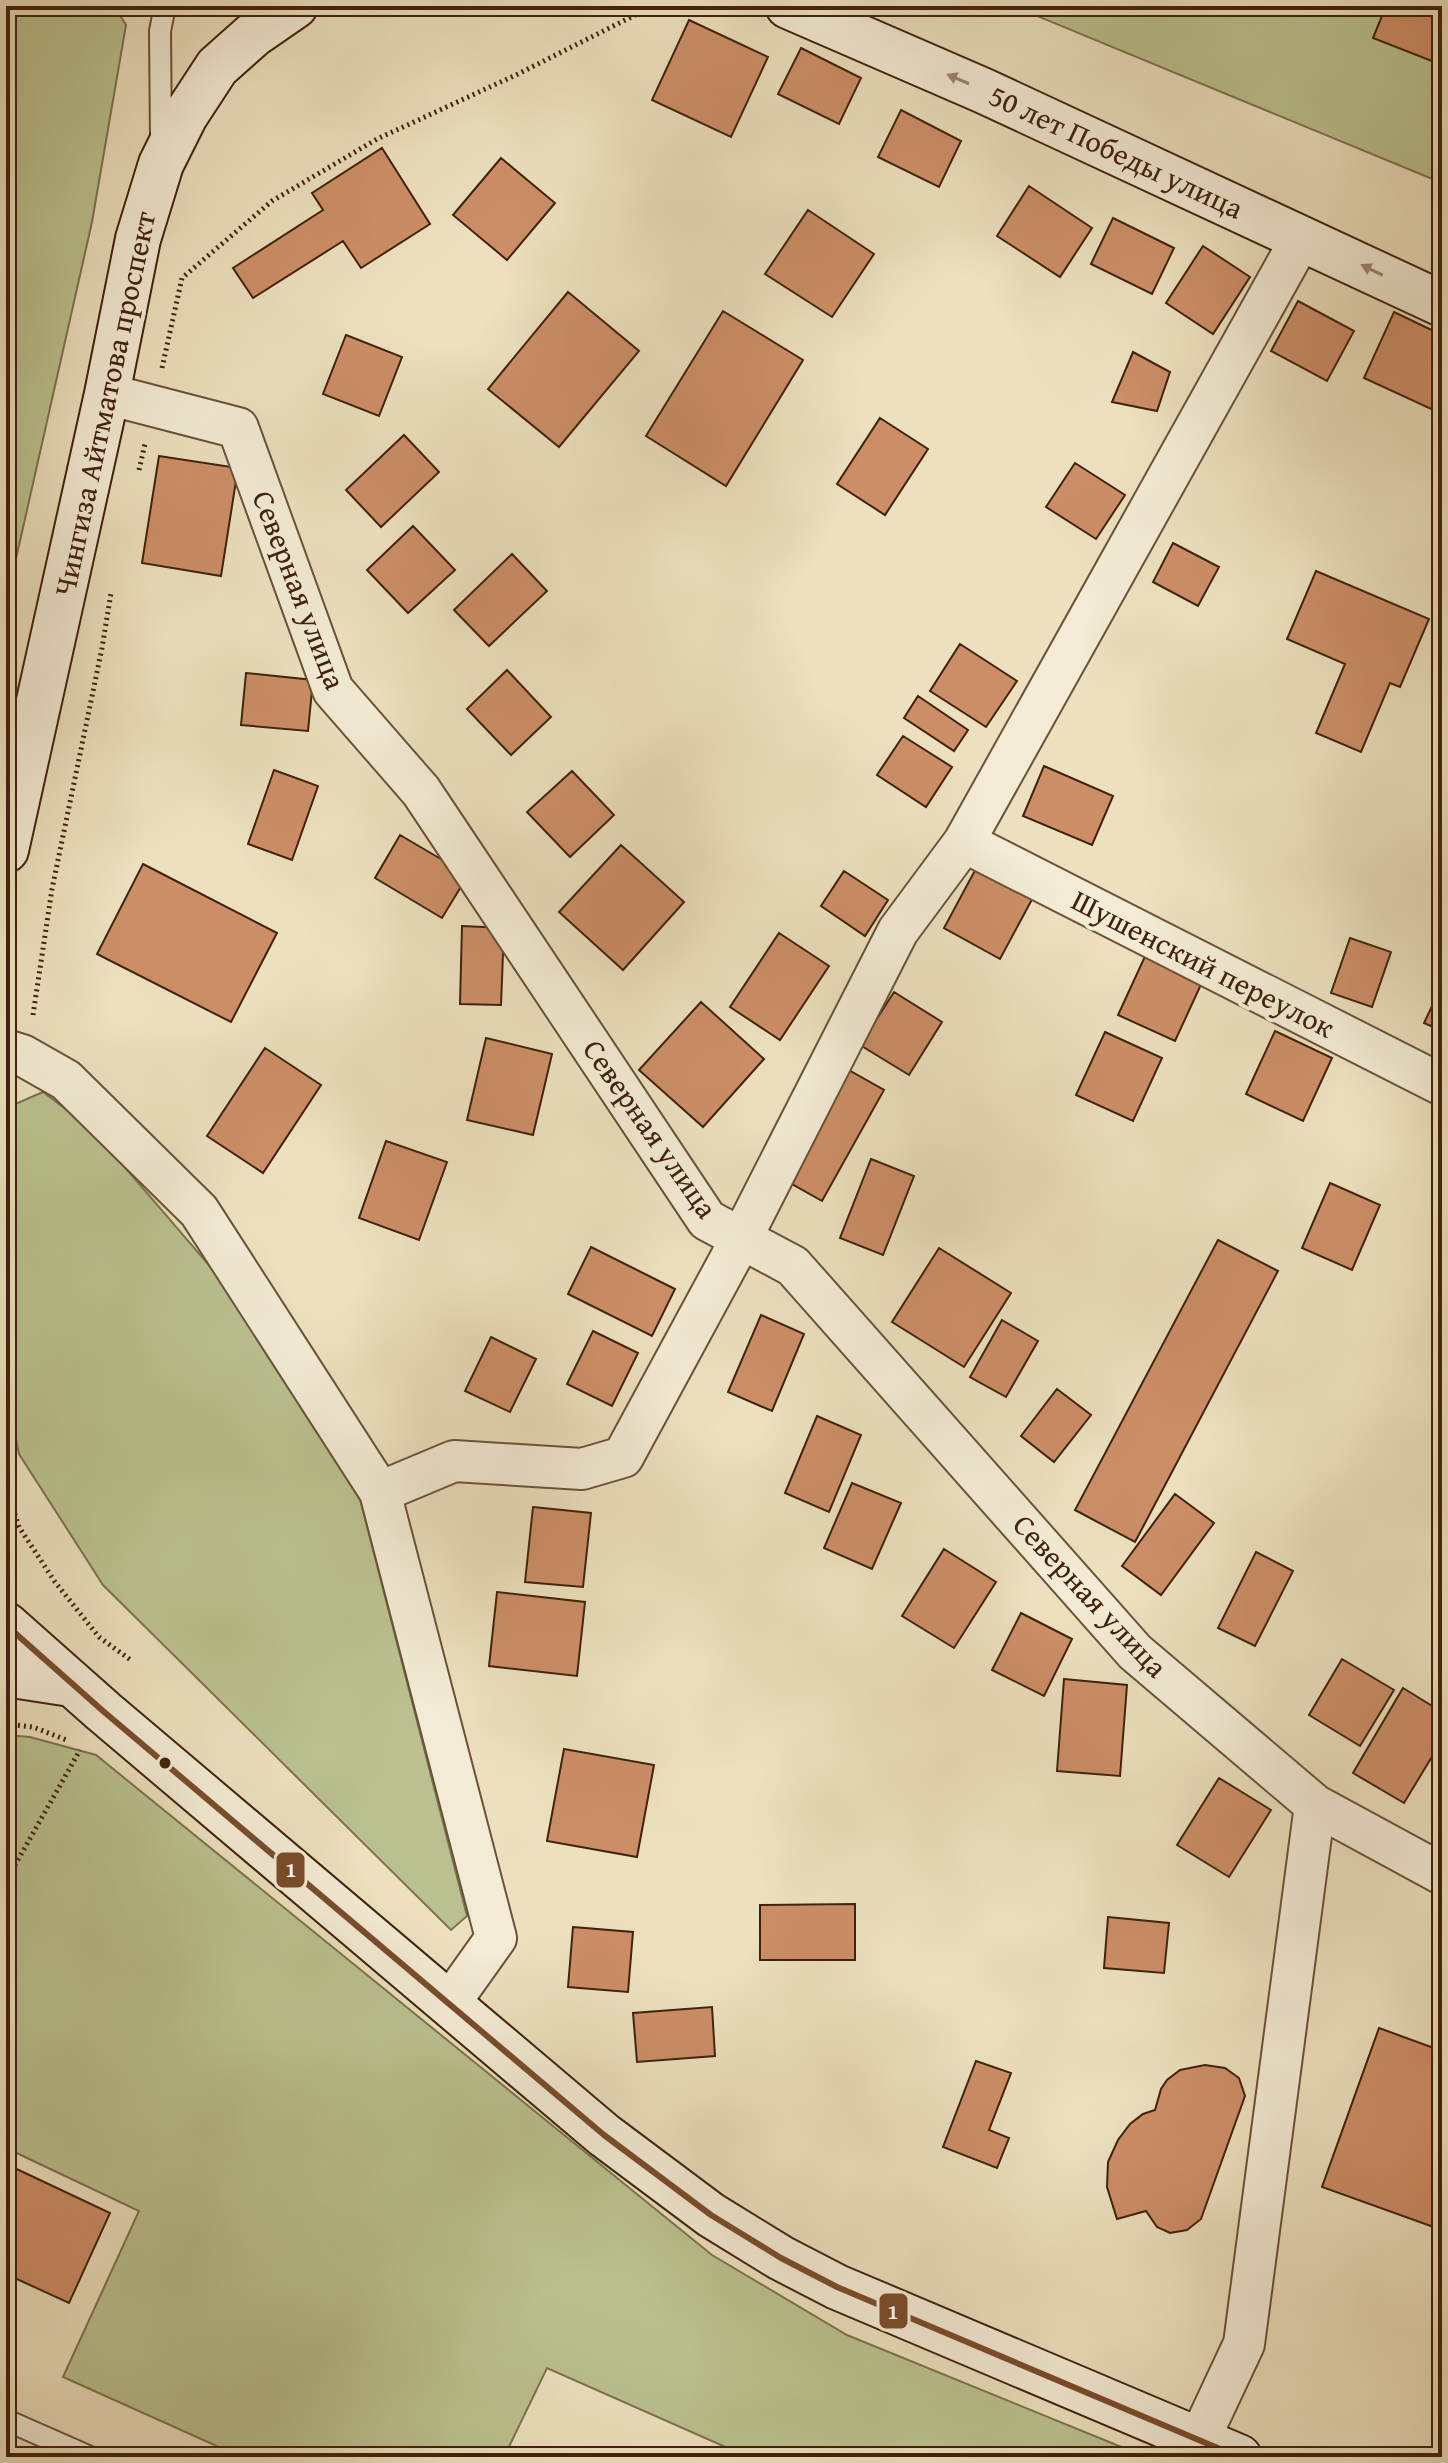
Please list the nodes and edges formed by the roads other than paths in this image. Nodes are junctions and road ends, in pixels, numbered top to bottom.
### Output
1 (165, 6) edge
2 (295, 6) edge
3 (788, 6) edge
4 (161, 164) junction
5 (1302, 237) junction
6 (1442, 304) edge
7 (107, 394) junction
8 (964, 842) junction
9 (6, 850) edge
10 (6, 1050) edge
11 (1442, 1085) edge
12 (741, 1239) junction
13 (380, 1492) junction
14 (6, 1625) edge
15 (6, 1674) edge
16 (71, 1684) junction
17 (1315, 1805) junction
18 (1442, 1874) edge
19 (449, 2004) junction
20 (6, 2420) edge
21 (1199, 2440) junction
22 (90, 2457) edge
23 (1239, 2457) edge

1 - 4 lane
2 - 4 main road, Чингиза Айтматова проспект
5 -> 3 main road, 50 лет Победы улица
4 - 7 main road, Чингиза Айтматова проспект
6 -> 5 main road, 50 лет Победы улица
5 - 8 street
7 - 9 main road, Чингиза Айтматова проспект
7 - 12 street, Северная улица
8 - 11 street, Шушенский переулок
8 - 12 street
10 - 13 street
12 - 13 street
12 - 17 street, Северная улица
13 - 19 street
14 - 16 main road
15 - 16 main road
16 - 19 main road
17 - 18 street, Северная улица
17 - 21 street
19 - 21 main road
20 - 22 lane
21 - 23 main road

